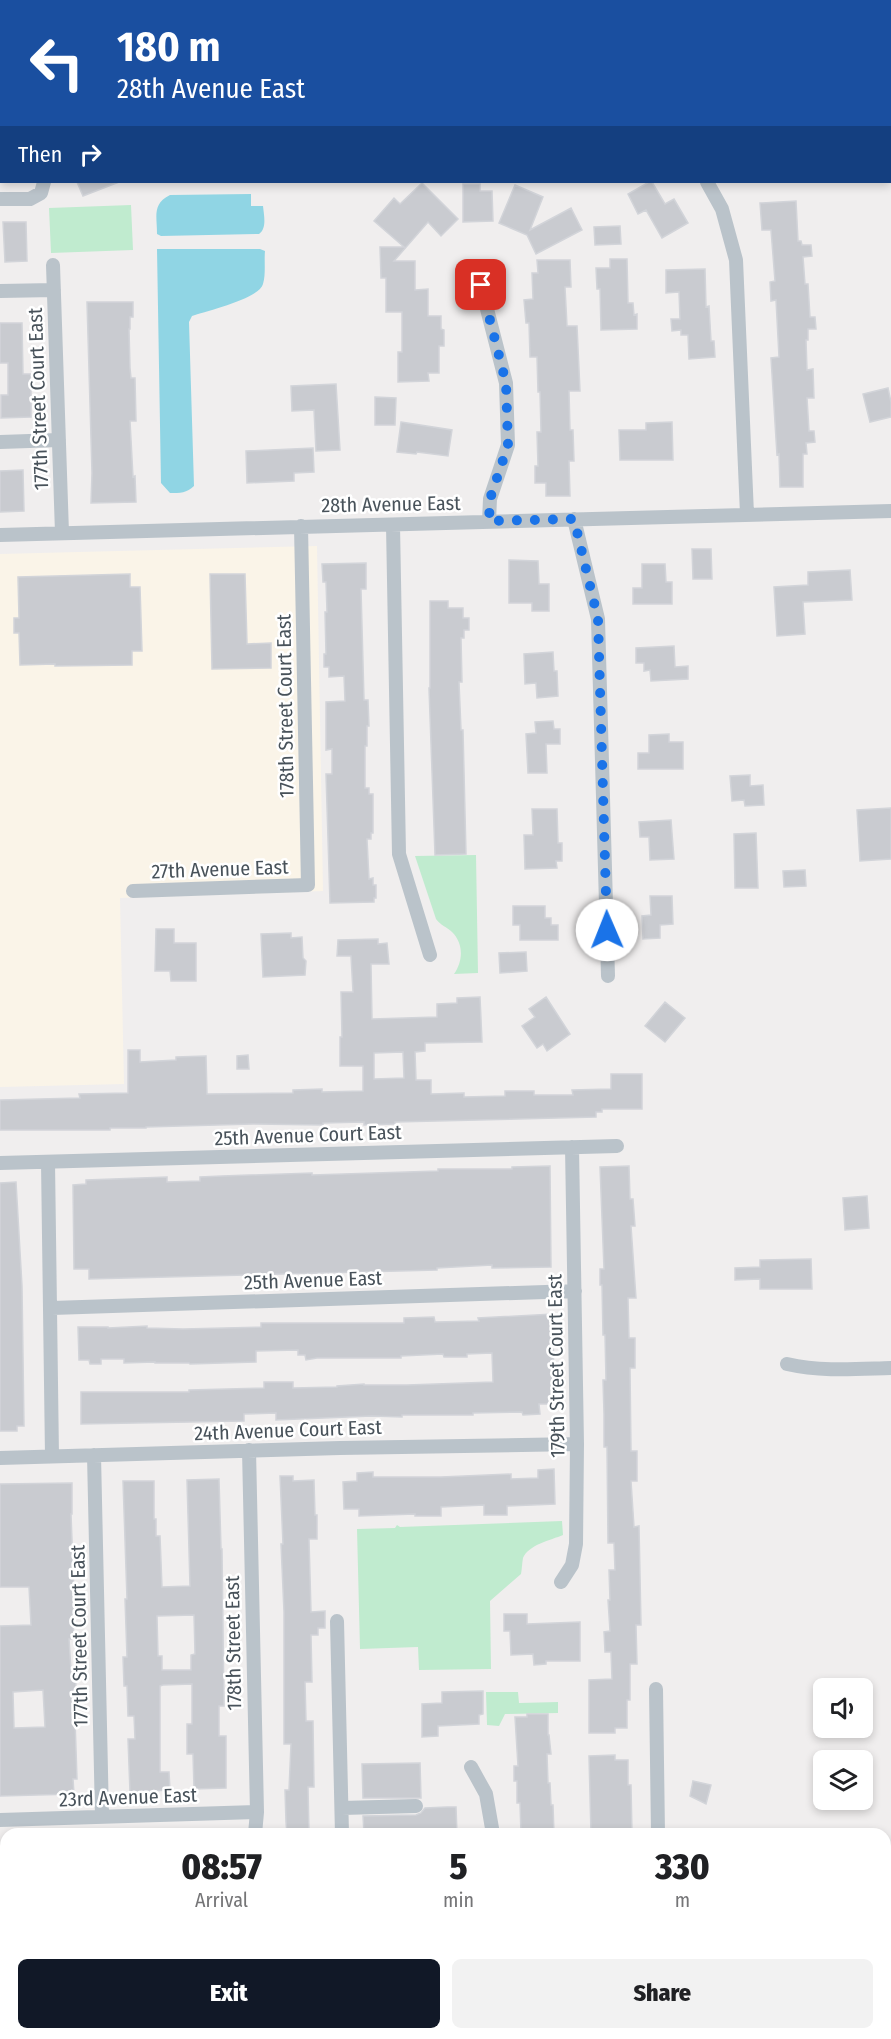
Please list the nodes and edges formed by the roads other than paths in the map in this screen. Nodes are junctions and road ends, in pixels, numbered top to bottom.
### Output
1 (44, 183) edge
2 (708, 183) edge
3 (0, 200) edge
4 (53, 265) dead end
5 (477, 270) dead end
6 (54, 290) junction
7 (0, 291) edge
8 (59, 440) junction
9 (0, 442) edge
10 (891, 511) edge
11 (747, 514) junction
12 (574, 519) junction
13 (489, 521) junction
14 (393, 525) junction
15 (301, 526) junction
16 (62, 533) junction
17 (0, 535) edge
18 (308, 885) joint
19 (133, 891) dead end
20 (430, 955) dead end
21 (608, 976) dead end
22 (617, 1146) dead end
23 (572, 1147) junction
24 (48, 1162) junction
25 (0, 1163) edge
26 (575, 1291) junction
27 (52, 1308) junction
28 (787, 1364) dead end
29 (891, 1368) edge
30 (578, 1444) junction
31 (249, 1450) junction
32 (94, 1455) junction
33 (52, 1456) junction
34 (0, 1458) edge
35 (561, 1582) dead end
36 (337, 1621) dead end
37 (656, 1689) dead end
38 (471, 1767) dead end
39 (416, 1806) dead end
40 (342, 1808) junction
41 (256, 1812) junction
42 (102, 1817) junction
43 (0, 1820) edge
44 (255, 1828) edge
45 (342, 1828) edge
46 (492, 1828) edge
47 (658, 1828) edge

1 - 3 street
2 - 11 street
4 - 6 street, 177th Street Court East
5 - 13 street
6 - 7 street
6 - 8 street, 177th Street Court East
8 - 9 street
8 - 16 street, 177th Street Court East
10 - 11 street, 28th Avenue East
11 - 12 street, 28th Avenue East
12 - 13 street, 28th Avenue East
12 - 21 street
13 - 14 street, 28th Avenue East
14 - 15 street, 28th Avenue East
14 - 20 street
15 - 16 street, 28th Avenue East
15 - 18 street, 178th Street Court East
16 - 17 street, 28th Avenue East
18 - 19 street, 27th Avenue East
22 - 23 street, 25th Avenue Court East
23 - 24 street, 25th Avenue Court East
23 - 26 street, 179th Street Court East
24 - 25 street, 25th Avenue Court East
24 - 27 street
26 - 27 street, 25th Avenue East
26 - 30 street, 179th Street Court East
27 - 33 street
28 - 29 street
30 - 31 street, 24th Avenue Court East
30 - 35 street, 179th Street Court East
31 - 32 street, 24th Avenue Court East
31 - 41 street, 178th Street East
32 - 33 street, 24th Avenue Court East
32 - 42 street, 177th Street Court East
33 - 34 street, 24th Avenue Court East
36 - 40 street
37 - 47 street
38 - 46 street
39 - 40 street
40 - 45 street
41 - 42 street, 23rd Avenue East
41 - 44 street, 178th Street East
42 - 43 street, 23rd Avenue East

